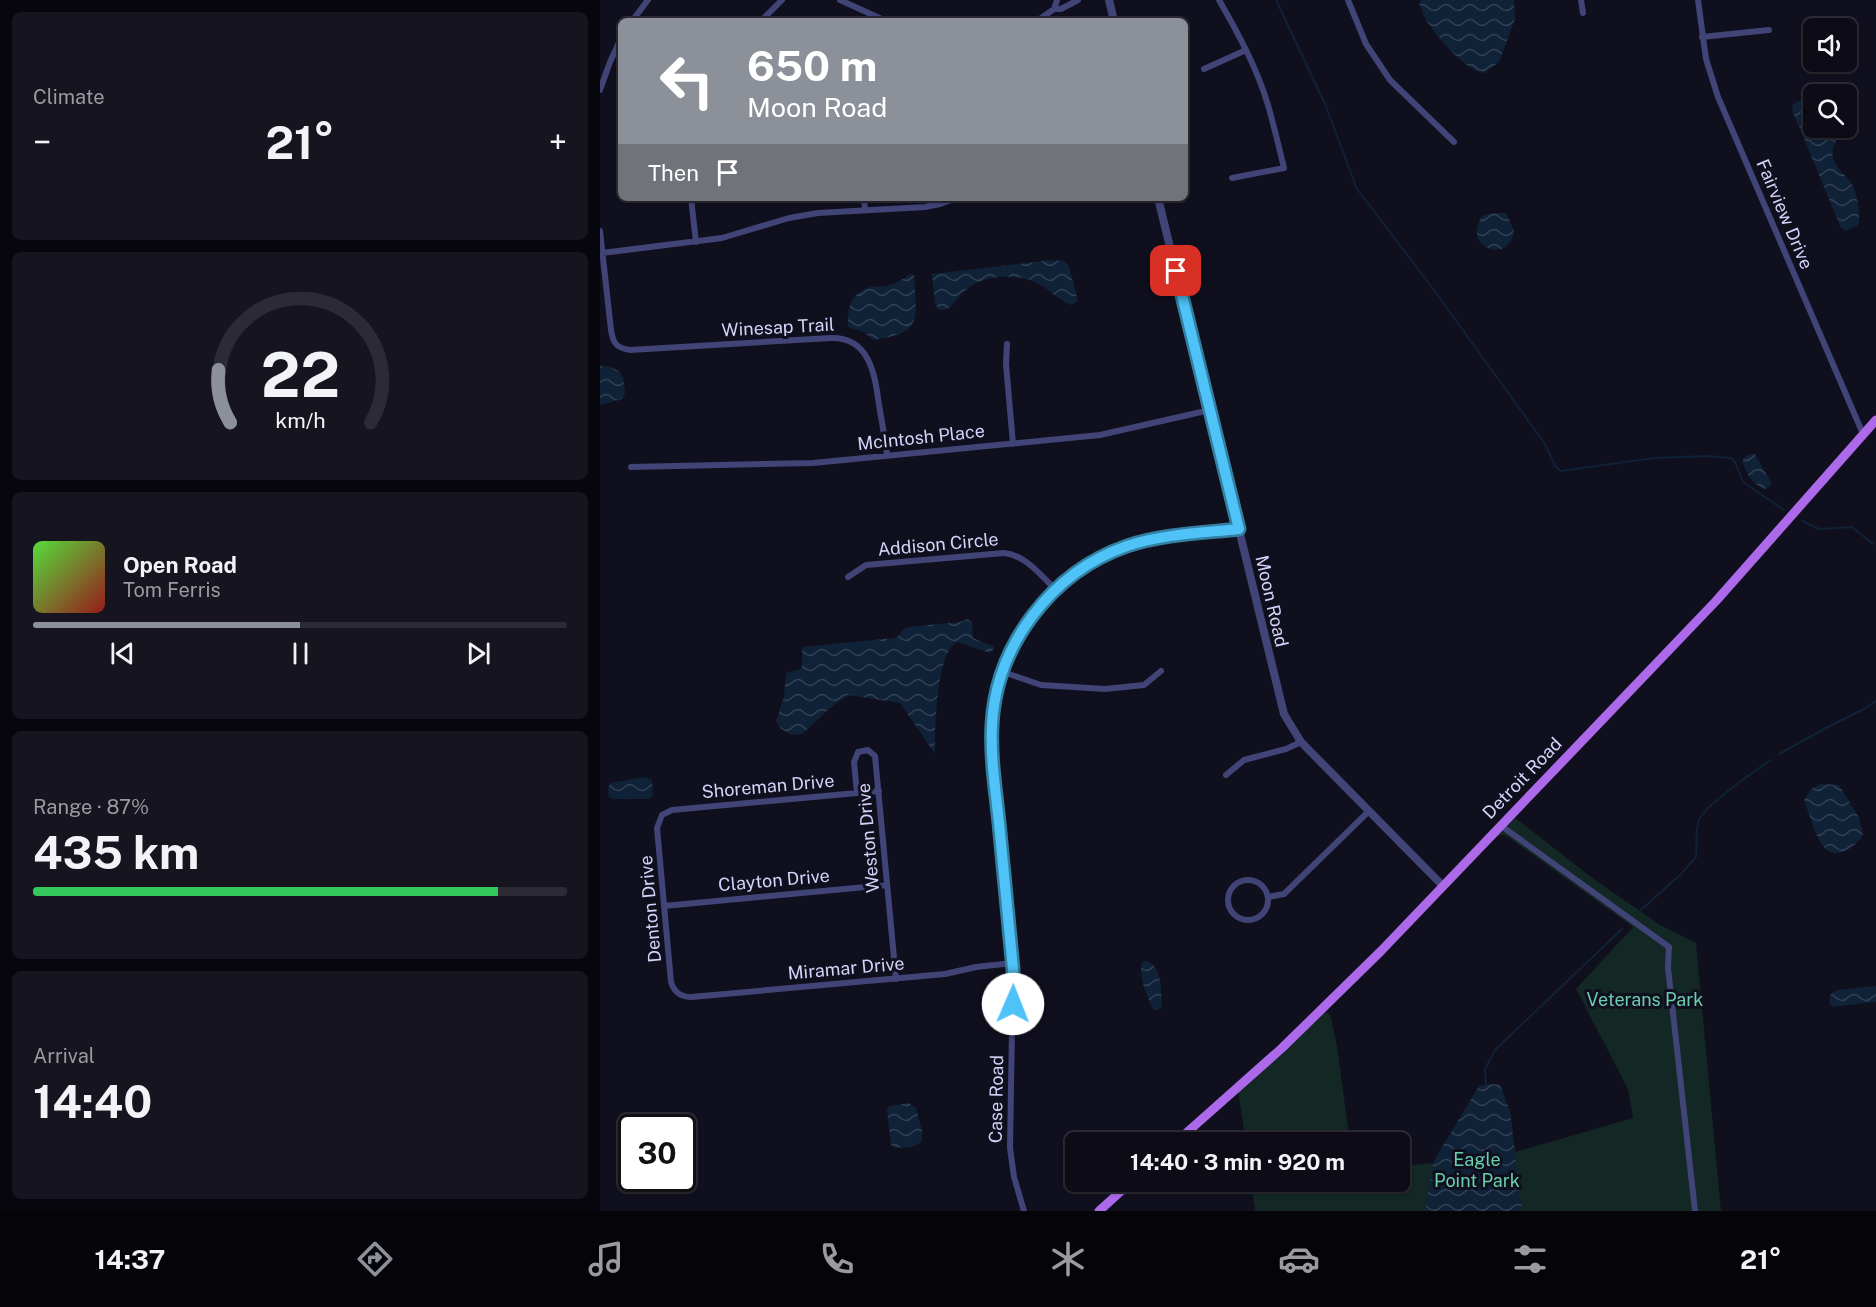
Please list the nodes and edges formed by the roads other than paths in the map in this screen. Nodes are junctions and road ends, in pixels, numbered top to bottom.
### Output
1 (648, 0) edge
2 (782, 0) edge
3 (840, 0) edge
4 (1057, 0) edge
5 (1077, 0) edge
6 (1109, 0) edge
7 (1220, 0) edge
8 (1348, 0) edge
9 (1581, 0) edge
10 (1698, 0) edge
11 (1054, 9) junction
12 (1583, 13) dead end
13 (634, 18) edge
14 (764, 18) edge
15 (877, 18) edge
16 (1041, 18) edge
17 (1113, 18) edge
18 (1769, 30) dead end
19 (1702, 37) junction
20 (618, 45) edge
21 (1246, 50) junction
22 (1204, 69) dead end
23 (600, 90) edge
24 (1454, 142) dead end
25 (1232, 178) dead end
26 (691, 201) edge
27 (864, 201) edge
28 (948, 201) edge
29 (1159, 201) edge
30 (865, 209) junction
31 (600, 231) edge
32 (696, 242) junction
33 (602, 253) junction
34 (1007, 344) dead end
35 (1210, 410) junction
36 (1876, 420) edge
37 (1863, 434) junction
38 (1013, 444) junction
39 (887, 455) junction
40 (631, 467) dead end
41 (1239, 529) junction
42 (848, 577) dead end
43 (1056, 590) junction
44 (1161, 671) dead end
45 (1003, 672) junction
46 (1301, 742) junction
47 (1226, 774) dead end
48 (879, 791) junction
49 (857, 793) junction
50 (1368, 812) junction
51 (662, 815) joint
52 (1500, 825) junction
53 (887, 885) junction
54 (1442, 885) junction
55 (1268, 897) junction
56 (664, 906) junction
57 (1012, 963) junction
58 (896, 979) junction
59 (682, 996) joint
60 (1187, 1132) edge
61 (1120, 1192) edge
62 (1024, 1211) edge
63 (1099, 1211) edge
64 (1695, 1211) edge

1 - 13 street
2 - 14 street
3 - 15 street
4 - 11 street
5 - 11 street
6 - 17 street
7 - 21 street
8 - 24 street
9 - 12 street
10 - 19 street, Fairview Drive
11 - 16 street
18 - 19 street
19 - 37 street, Fairview Drive
20 - 23 street
21 - 22 street
21 - 25 street
26 - 32 street
27 - 30 street
28 - 30 street
29 - 35 street, Moon Road
30 - 32 street
31 - 33 street
32 - 33 street
33 - 39 street, Winesap Trail
34 - 38 street
35 - 38 street, McIntosh Place
35 - 41 street, Moon Road
36 - 37 main road, Detroit Road
37 - 52 main road, Detroit Road
38 - 39 street, McIntosh Place
39 - 40 street, McIntosh Place
41 - 43 street, Case Road
41 - 46 street, Moon Road
42 - 43 street, Addison Circle
43 - 45 street, Case Road
44 - 45 street
45 - 57 street, Case Road
46 - 47 street
46 - 50 street, Moon Road
48 - 49 street, Shoreman Drive
48 - 49 street, Weston Drive
48 - 53 street, Weston Drive
49 - 51 street, Shoreman Drive
50 - 54 street, Moon Road
50 - 55 street
51 - 56 street, Denton Drive
52 - 54 main road, Detroit Road
52 - 64 street
53 - 56 street, Clayton Drive
53 - 58 street, Weston Drive
54 - 60 main road, Detroit Road
55 - 55 street
56 - 59 street, Denton Drive
57 - 58 street, Miramar Drive
57 - 62 street, Case Road
58 - 59 street, Miramar Drive
61 - 63 main road

